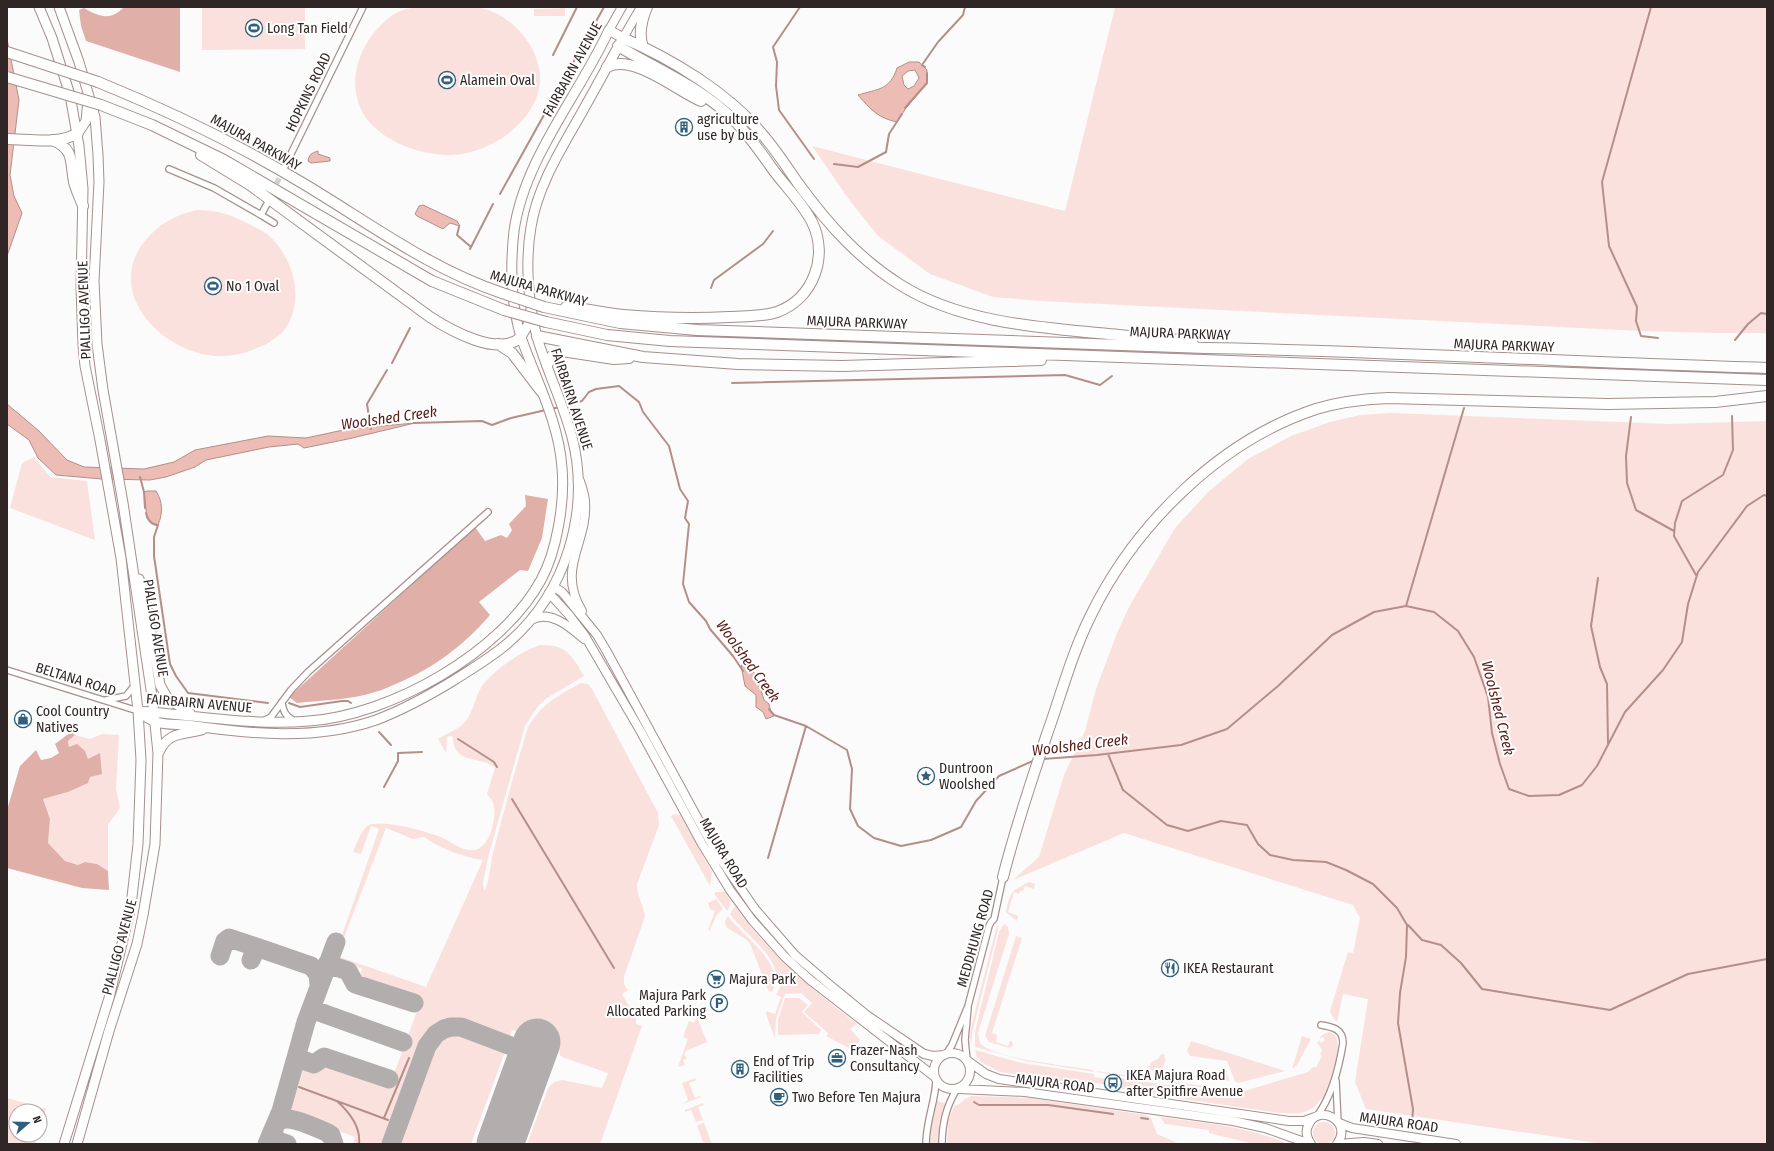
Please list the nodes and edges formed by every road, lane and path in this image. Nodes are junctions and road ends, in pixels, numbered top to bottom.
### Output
1 (39, 7) edge
2 (59, 7) edge
3 (363, 7) edge
4 (622, 7) edge
5 (641, 7) edge
6 (647, 7) edge
7 (610, 30) junction
8 (605, 39) junction
9 (621, 42) junction
10 (643, 47) junction
11 (7, 52) edge
12 (607, 67) junction
13 (7, 77) edge
14 (88, 90) junction
15 (723, 110) junction
16 (152, 125) junction
17 (78, 133) junction
18 (7, 139) edge
19 (52, 140) junction
20 (285, 166) tunnel mouth
21 (169, 169) dead end
22 (267, 204) dead end
23 (83, 206) junction
24 (261, 215) junction
25 (274, 223) dead end
26 (531, 304) junction
27 (544, 307) junction
28 (523, 335) junction
29 (537, 336) junction
30 (498, 344) junction
31 (1206, 348) junction
32 (1061, 356) junction
33 (643, 357) junction
34 (547, 365) junction
35 (1767, 368) edge
36 (1767, 380) edge
37 (542, 392) junction
38 (1767, 396) edge
39 (578, 473) junction
40 (488, 512) dead end
41 (129, 543) junction
42 (541, 580) junction
43 (552, 590) junction
44 (531, 620) junction
45 (601, 641) junction
46 (592, 646) junction
47 (7, 670) edge
48 (135, 685) junction
49 (104, 700) junction
50 (282, 702) junction
51 (138, 711) junction
52 (196, 716) junction
53 (155, 717) junction
54 (261, 722) junction
55 (296, 722) junction
56 (205, 729) junction
57 (158, 753) junction
58 (1003, 878) joint
59 (968, 1006) junction
60 (1321, 1024) dead end
61 (945, 1054) junction
62 (967, 1061) junction
63 (1336, 1074) junction
64 (936, 1079) junction
65 (958, 1089) junction
66 (1316, 1117) junction
67 (1339, 1123) junction
68 (64, 1144) edge
69 (77, 1144) edge
70 (926, 1144) edge
71 (942, 1144) edge
72 (1310, 1144) edge
73 (1338, 1144) edge
74 (1378, 1144) edge
75 (1456, 1144) edge

1 - 17 main road, PIALLIGO AVENUE
2 - 14 main road, PIALLIGO AVENUE
3 - 20 street, HOPKINS ROAD
4 - 7 main road, FAIRBAIRN AVENUE
5 - 9 main road, FAIRBAIRN AVENUE
6 - 10 highway
7 - 8 main road, FAIRBAIRN AVENUE
7 - 9 main road
8 - 9 main road
8 - 28 main road, FAIRBAIRN AVENUE
9 - 10 highway
9 - 12 main road, FAIRBAIRN AVENUE
9 - 15 highway
10 - 31 highway
11 - 27 highway, MAJURA PARKWAY, bridge
12 - 15 highway
12 - 26 main road, FAIRBAIRN AVENUE
13 - 16 highway, MAJURA PARKWAY, bridge
14 - 17 main road
14 - 41 main road, PIALLIGO AVENUE
15 - 27 highway
16 - 30 highway
16 - 32 highway, MAJURA PARKWAY, bridge
17 - 19 highway
17 - 23 main road, PIALLIGO AVENUE
18 - 19 highway
19 - 23 highway
21 - 24 street
22 - 24 street
23 - 48 main road, PIALLIGO AVENUE
24 - 25 street
26 - 28 main road
26 - 29 main road, FAIRBAIRN AVENUE
27 - 31 highway, MAJURA PARKWAY
28 - 29 main road
28 - 30 highway
28 - 37 main road, FAIRBAIRN AVENUE
29 - 33 highway
29 - 34 main road, FAIRBAIRN AVENUE
30 - 37 highway
31 - 35 highway, MAJURA PARKWAY
32 - 33 highway
32 - 36 highway, MAJURA PARKWAY
33 - 34 highway
34 - 39 main road, FAIRBAIRN AVENUE
37 - 42 main road, FAIRBAIRN AVENUE
38 - 58 highway
39 - 43 main road, FAIRBAIRN AVENUE
39 - 45 main road
40 - 50 street
41 - 52 main road
41 - 53 main road, PIALLIGO AVENUE
42 - 43 main road
42 - 55 main road, FAIRBAIRN AVENUE
43 - 44 main road, FAIRBAIRN AVENUE
43 - 45 main road, MAJURA ROAD
43 - 46 main road, MAJURA ROAD
44 - 46 main road
44 - 56 main road, FAIRBAIRN AVENUE
45 - 61 main road, MAJURA ROAD
46 - 64 main road, MAJURA ROAD
47 - 49 street, BELTANA ROAD
48 - 49 street
48 - 51 main road, PIALLIGO AVENUE
49 - 51 street, BELTANA ROAD
50 - 54 street
50 - 55 street
51 - 53 main road, FAIRBAIRN AVENUE
51 - 68 main road, PIALLIGO AVENUE
52 - 53 main road, FAIRBAIRN AVENUE
52 - 54 main road, FAIRBAIRN AVENUE
53 - 56 main road, FAIRBAIRN AVENUE
53 - 57 main road, PIALLIGO AVENUE
54 - 55 main road, FAIRBAIRN AVENUE
56 - 57 main road
57 - 69 main road, PIALLIGO AVENUE
58 - 59 street, MEDDHUNG ROAD
59 - 61 street, MEDDHUNG ROAD
59 - 62 street, MEDDHUNG ROAD
60 - 63 street
61 - 62 main road
61 - 64 main road
62 - 65 main road
62 - 66 main road, MAJURA ROAD
63 - 66 street
63 - 67 street
64 - 65 main road
64 - 70 street
65 - 71 street
65 - 72 main road, MAJURA ROAD
66 - 67 main road, MAJURA ROAD
66 - 72 main road
67 - 73 main road
67 - 75 main road, MAJURA ROAD
73 - 74 main road, MAJURA ROAD

